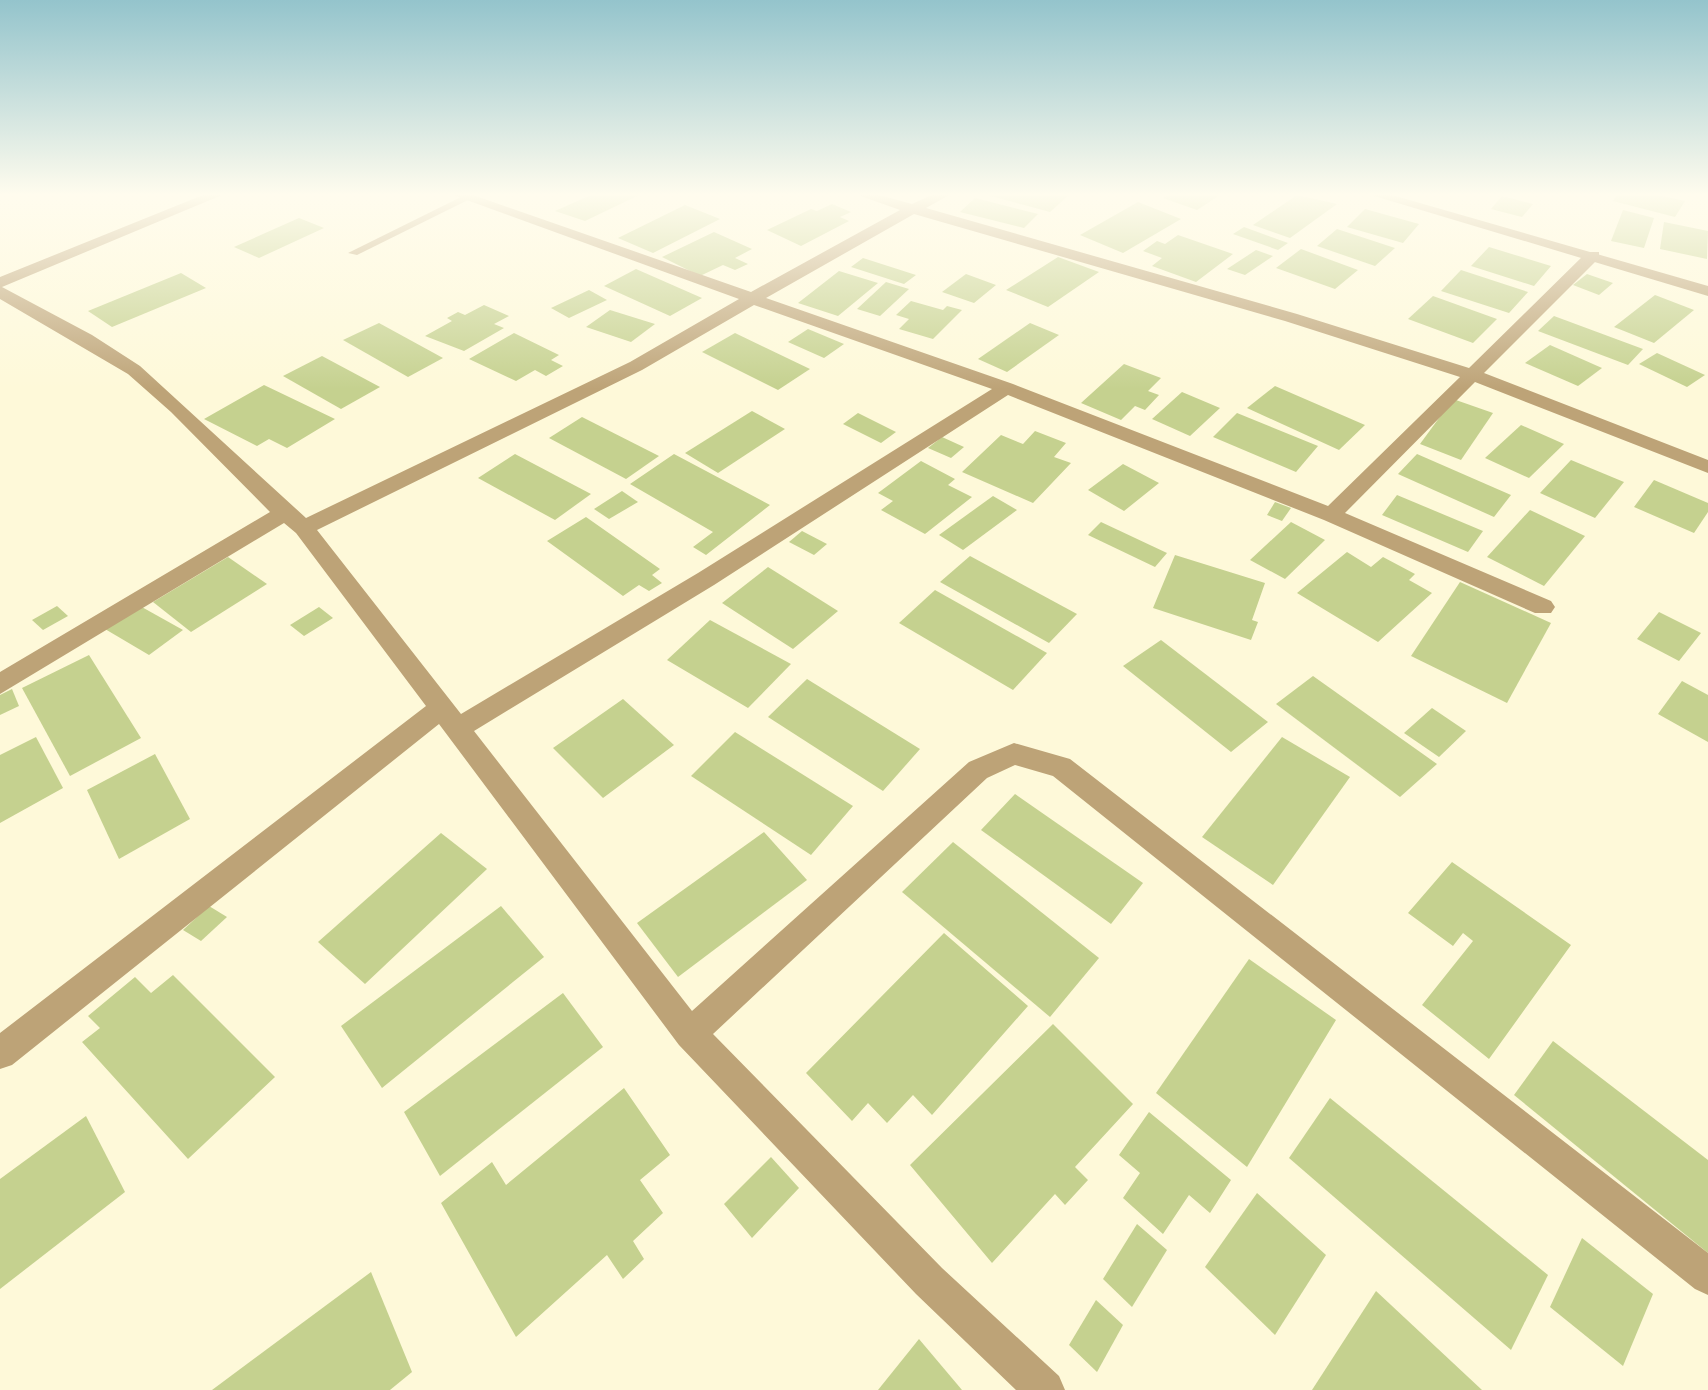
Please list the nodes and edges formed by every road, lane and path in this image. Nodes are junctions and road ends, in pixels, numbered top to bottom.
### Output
1 (56, 260) edge
2 (641, 260) edge
3 (823, 260) edge
4 (1086, 260) edge
5 (1589, 260) edge
6 (1606, 260) edge
7 (0, 283) edge
8 (1708, 291) edge
9 (0, 292) edge
10 (752, 300) junction
11 (1476, 374) junction
12 (1006, 388) junction
13 (1708, 467) edge
14 (1331, 515) junction
15 (293, 521) junction
16 (1542, 606) dead end
17 (0, 684) edge
18 (449, 719) junction
19 (690, 1034) junction
20 (0, 1054) edge
21 (1708, 1276) edge
22 (1045, 1390) edge

1 - 7 street
2 - 10 street
3 - 10 street
4 - 11 street
5 - 11 street
6 - 8 street
9 - 15 street
10 - 12 street
10 - 15 street
11 - 13 street
11 - 14 street
12 - 14 street
12 - 18 street
14 - 16 street
15 - 17 street
15 - 18 street
18 - 19 street
18 - 20 street
19 - 21 street
19 - 22 street

